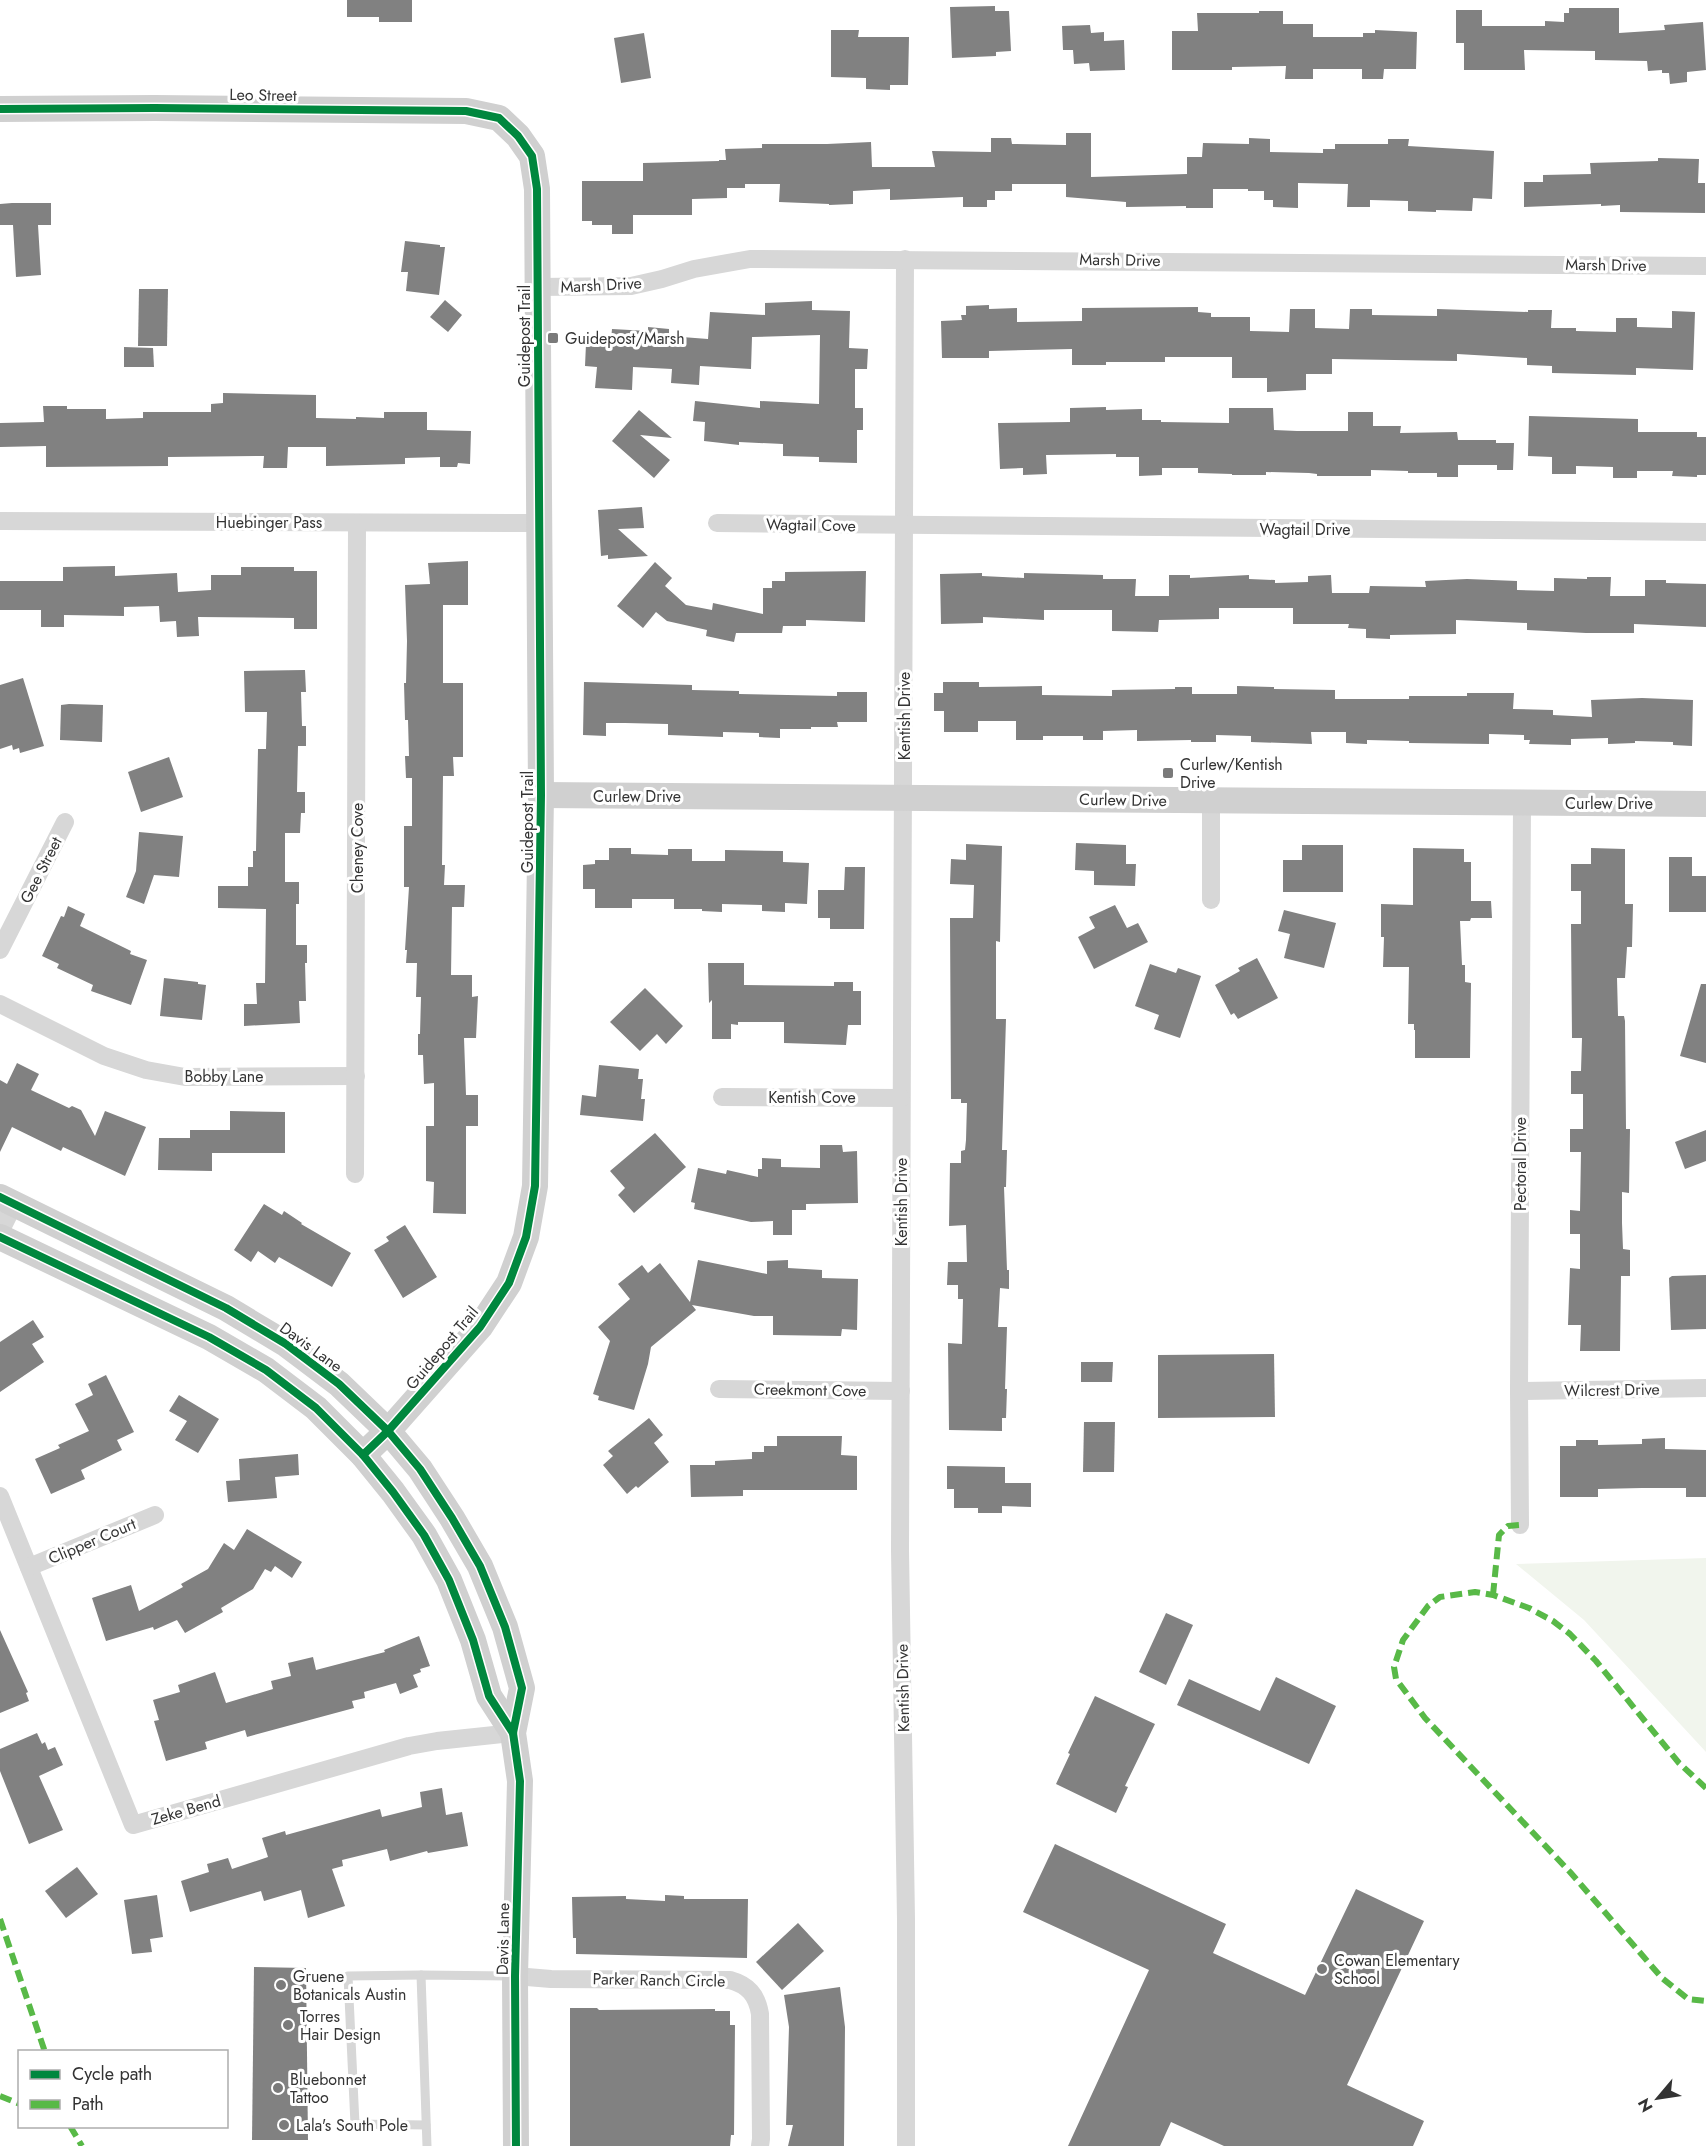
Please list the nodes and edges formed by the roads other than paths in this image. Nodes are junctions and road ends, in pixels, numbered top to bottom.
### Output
1 (0, 109) edge
2 (518, 136) joint
3 (905, 259) junction
4 (1706, 266) edge
5 (538, 287) junction
6 (0, 521) edge
7 (357, 523) junction
8 (538, 523) junction
9 (717, 523) dead end
10 (904, 526) junction
11 (1706, 532) edge
12 (541, 795) junction
13 (904, 798) junction
14 (1211, 801) junction
15 (1522, 803) junction
16 (1706, 804) edge
17 (65, 822) dead end
18 (1210, 900) dead end
19 (0, 950) edge
20 (0, 1004) edge
21 (356, 1076) junction
22 (722, 1097) dead end
23 (901, 1098) junction
24 (355, 1174) dead end
25 (7, 1200) edge
26 (0, 1232) edge
27 (0, 1237) edge
28 (719, 1389) dead end
29 (1706, 1389) edge
30 (901, 1391) junction
31 (1519, 1391) junction
32 (388, 1431) junction
33 (363, 1455) junction
34 (0, 1496) edge
35 (155, 1515) dead end
36 (1520, 1525) dead end
37 (29, 1567) junction
38 (513, 1733) junction
39 (421, 1975) junction
40 (516, 1976) junction
41 (426, 2125) junction
42 (427, 2146) edge
43 (516, 2146) edge
44 (760, 2146) edge
45 (906, 2146) edge

1 - 2 street, Leo Street
2 - 5 street, Guidepost Trail
3 - 4 street, Marsh Drive
3 - 5 street, Marsh Drive
3 - 10 street, Kentish Drive
5 - 8 street, Guidepost Trail
6 - 7 street, Huebinger Pass
7 - 8 street, Huebinger Pass
7 - 21 street, Cheney Cove
8 - 12 street, Guidepost Trail
9 - 10 street, Wagtail Cove
10 - 11 street, Wagtail Drive
10 - 13 street, Kentish Drive
12 - 13 street, Curlew Drive
12 - 32 street, Guidepost Trail
13 - 14 street, Curlew Drive
13 - 23 street, Kentish Drive
14 - 15 street, Curlew Drive
14 - 18 street
15 - 16 street, Curlew Drive
15 - 31 street, Pectoral Drive
17 - 19 street, Gee Street
20 - 21 street, Bobby Lane
21 - 24 street, Cheney Cove
22 - 23 street, Kentish Cove
23 - 30 street, Kentish Drive
25 - 26 street
25 - 32 street, Davis Lane
27 - 33 street, Davis Lane
28 - 30 street, Creekmont Cove
29 - 31 street, Wilcrest Drive
30 - 45 street, Kentish Drive
31 - 36 street, Pectoral Drive
32 - 33 street, Guidepost Trail
32 - 38 street, Davis Lane
33 - 38 street, Davis Lane
34 - 37 street, Zeke Bend
35 - 37 street, Clipper Court
37 - 38 street, Zeke Bend
38 - 40 street, Davis Lane
39 - 40 lane
39 - 41 lane
39 - 41 lane
40 - 43 street, Davis Lane
40 - 44 street, Parker Ranch Circle
41 - 42 lane

